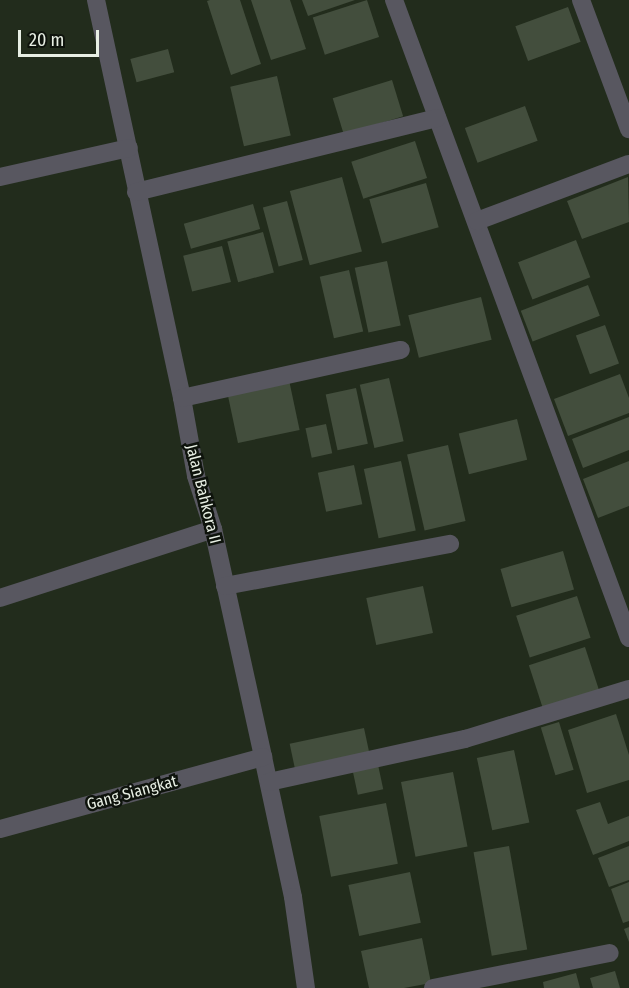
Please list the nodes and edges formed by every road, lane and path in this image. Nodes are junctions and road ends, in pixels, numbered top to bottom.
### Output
1 (96, 0) edge
2 (394, 0) edge
3 (581, 0) edge
4 (437, 118) junction
5 (629, 129) edge
6 (129, 148) junction
7 (629, 164) edge
8 (0, 177) edge
9 (136, 192) junction
10 (477, 221) junction
11 (400, 350) dead end
12 (182, 398) junction
13 (213, 529) junction
14 (450, 544) dead end
15 (225, 586) junction
16 (0, 598) edge
17 (629, 638) edge
18 (629, 689) edge
19 (264, 757) junction
20 (269, 782) junction
21 (0, 829) edge
22 (610, 953) dead end
23 (306, 988) edge
24 (433, 988) edge

1 - 6 street, Jalan Bahkora II
2 - 4 street
3 - 5 street
4 - 9 street
4 - 10 street
6 - 8 street
6 - 9 street, Jalan Bahkora II
7 - 10 street
9 - 12 street, Jalan Bahkora II
10 - 17 street
11 - 12 street
12 - 13 street, Jalan Bahkora II
13 - 15 street, Jalan Bahkora II
13 - 16 street
14 - 15 street
15 - 19 street, Jalan Bahkora II
18 - 20 street
19 - 20 street, Jalan Bahkora II
19 - 21 street, Gang Siangkat
20 - 23 street, Jalan Bahkora II
22 - 24 street

